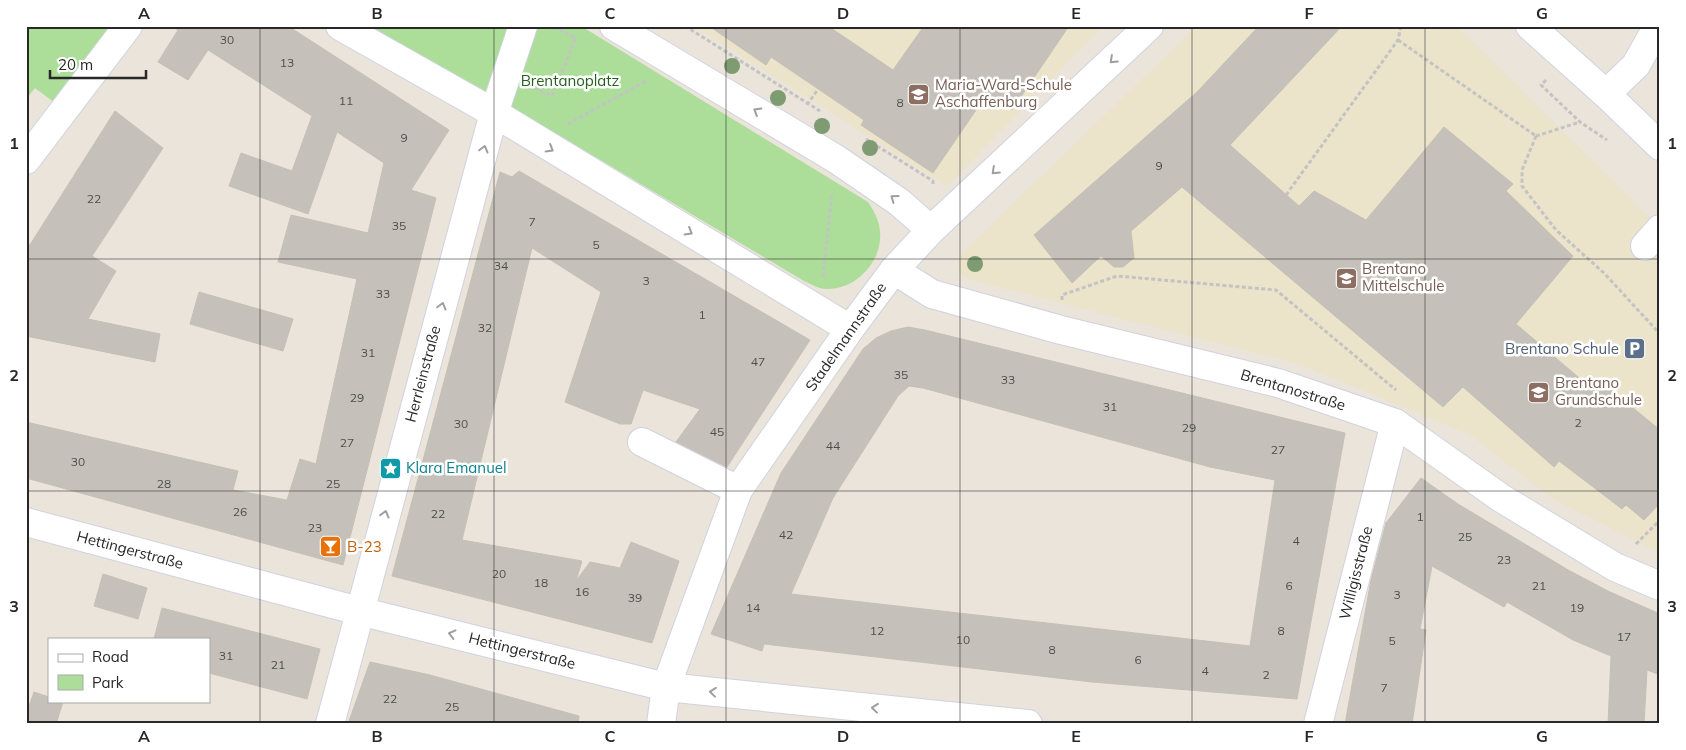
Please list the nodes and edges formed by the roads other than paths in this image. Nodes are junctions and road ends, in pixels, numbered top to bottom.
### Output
1 (128, 26) edge
2 (340, 26) edge
3 (523, 26) edge
4 (614, 26) edge
5 (1149, 26) edge
6 (1530, 26) edge
7 (1658, 26) edge
8 (1606, 94) junction
9 (494, 113) junction
10 (1660, 146) edge
11 (26, 160) edge
12 (931, 230) junction
13 (894, 270) junction
14 (850, 329) junction
15 (1395, 423) junction
16 (642, 442) dead end
17 (738, 490) junction
18 (26, 522) edge
19 (1660, 586) edge
20 (359, 612) junction
21 (666, 687) junction
22 (918, 718) edge
23 (330, 724) edge
24 (661, 724) edge
25 (1028, 724) edge
26 (1318, 724) edge

1 - 11 street
2 - 9 street
3 - 9 street, Herrleinstraße
12 -> 4 street
5 -> 12 street, Stadelmannstraße
6 - 8 street
7 - 8 street
8 - 10 street
9 -> 14 street
20 -> 9 street, Herrleinstraße
12 - 13 street, Stadelmannstraße
13 - 14 street, Stadelmannstraße
13 - 15 street, Brentanostraße
14 - 17 street, Stadelmannstraße
15 - 19 street, Brentanostraße
15 - 26 street, Willigisstraße
16 - 17 street
17 - 21 street, Stadelmannstraße
18 - 20 street, Hettingerstraße
21 -> 20 street, Hettingerstraße
20 - 23 street, Herrleinstraße
22 -> 21 street, Hettingerstraße
21 - 24 street, Stadelmannstraße
22 - 25 street, Hettingerstraße

